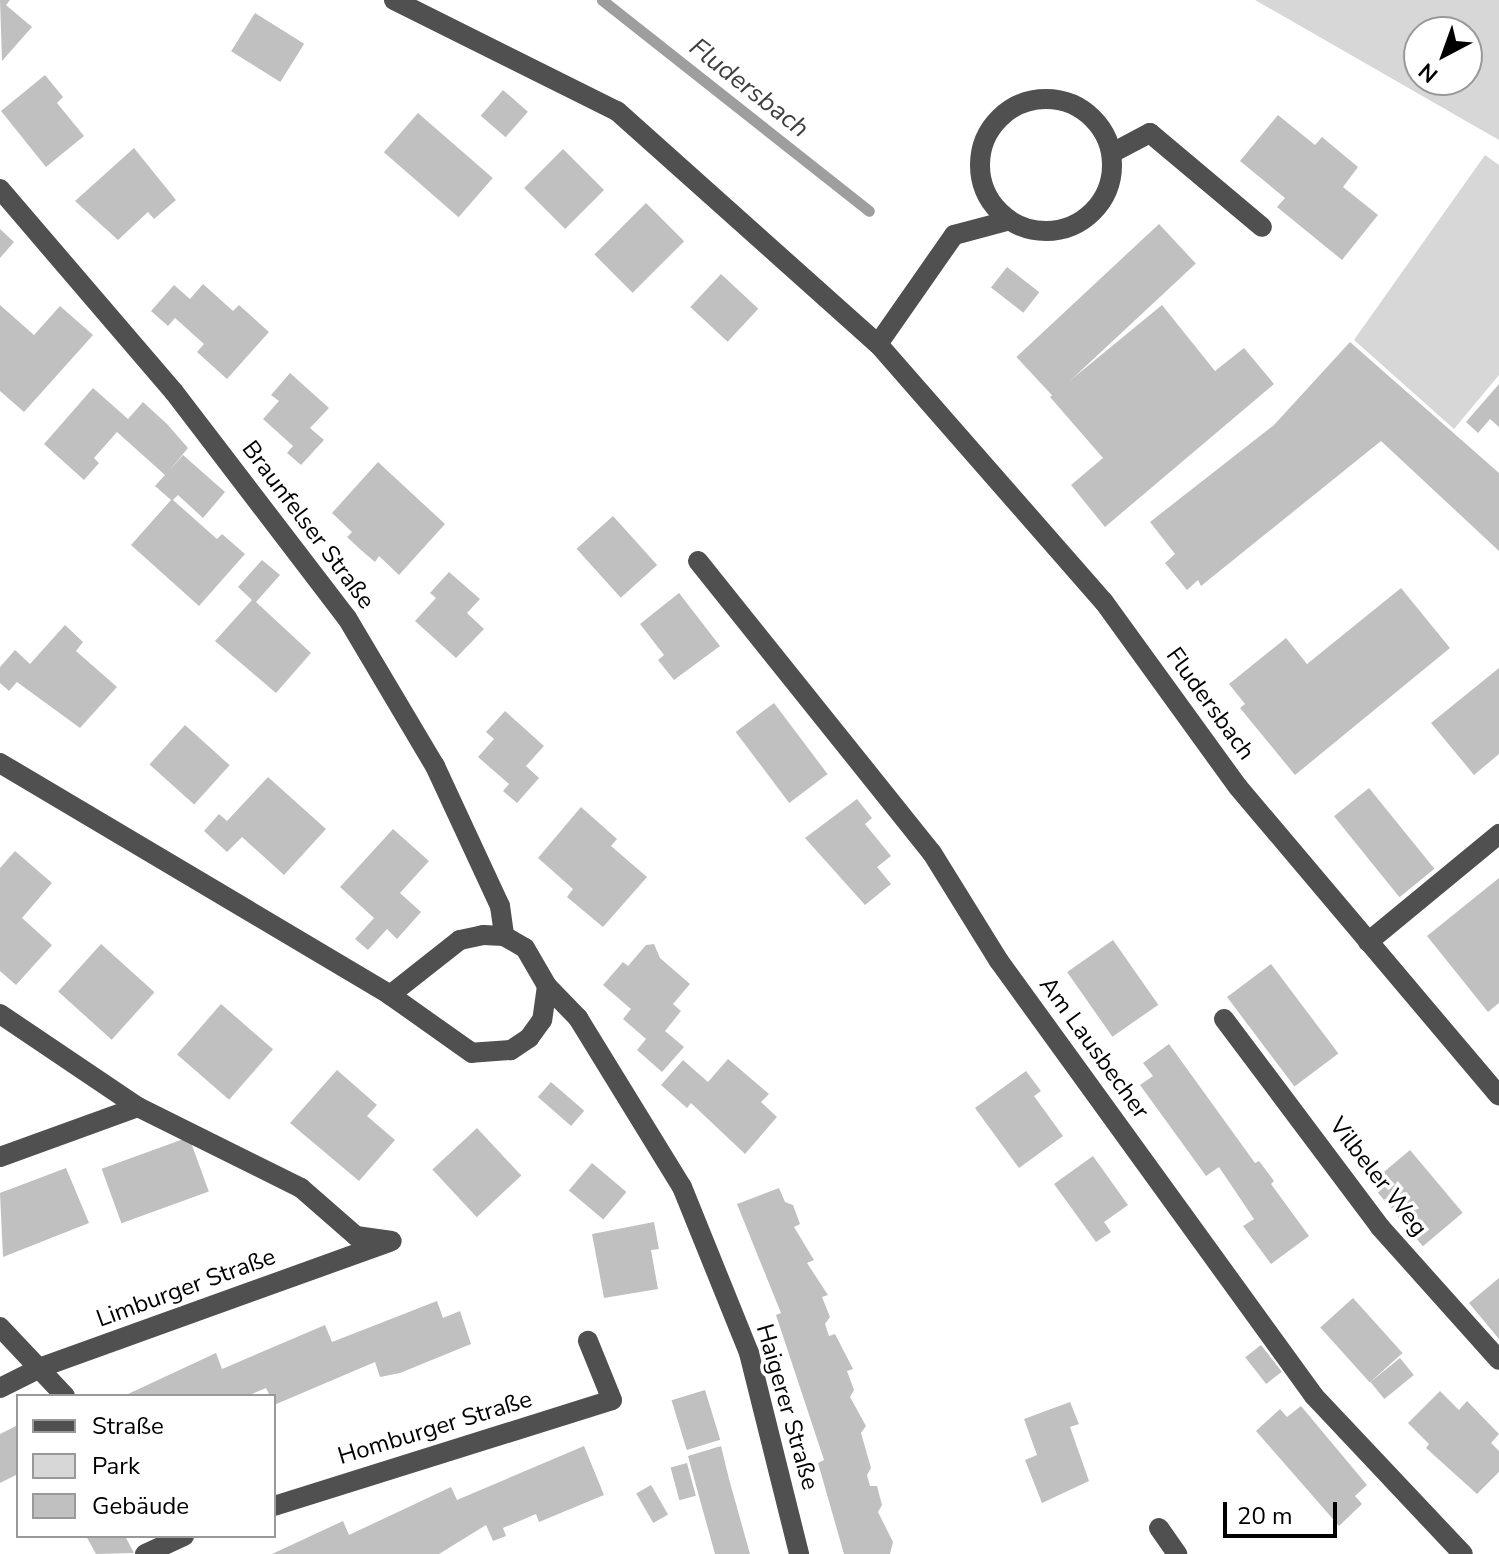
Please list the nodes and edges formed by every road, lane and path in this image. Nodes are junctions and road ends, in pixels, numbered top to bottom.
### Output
1 (394, 0) edge
2 (1112, 153) junction
3 (0, 189) edge
4 (1007, 221) junction
5 (1262, 227) dead end
6 (878, 344) junction
7 (698, 561) dead end
8 (0, 763) edge
9 (1499, 834) edge
10 (504, 936) junction
11 (1368, 942) junction
12 (547, 986) junction
13 (390, 995) junction
14 (0, 1014) edge
15 (1224, 1019) dead end
16 (1499, 1096) edge
17 (138, 1107) junction
18 (0, 1157) edge
19 (0, 1327) edge
20 (588, 1341) dead end
21 (1499, 1360) edge
22 (42, 1367) junction
23 (0, 1388) edge
24 (63, 1394) edge
25 (276, 1505) edge
26 (1159, 1528) dead end
27 (183, 1541) edge
28 (145, 1554) edge
29 (799, 1554) edge
30 (1177, 1554) edge
31 (1463, 1554) edge

1 - 6 street, Fludersbach
2 - 4 street
2 - 4 street
2 - 5 street
3 - 10 street, Braunfelser Straße
4 - 6 street
6 - 11 street, Fludersbach
7 - 31 street, Am Lausbecher
8 - 13 street
9 - 11 street
10 - 12 street
10 - 13 street
11 - 16 street, Fludersbach
12 - 13 street
12 - 29 street, Haigerer Straße
14 - 17 street
15 - 21 street, Vilbeler Weg
17 - 18 street
17 - 22 street, Limburger Straße
19 - 22 street
20 - 25 street, Homburger Straße
22 - 23 street, Limburger Straße
22 - 24 street
26 - 30 street
27 - 28 street

